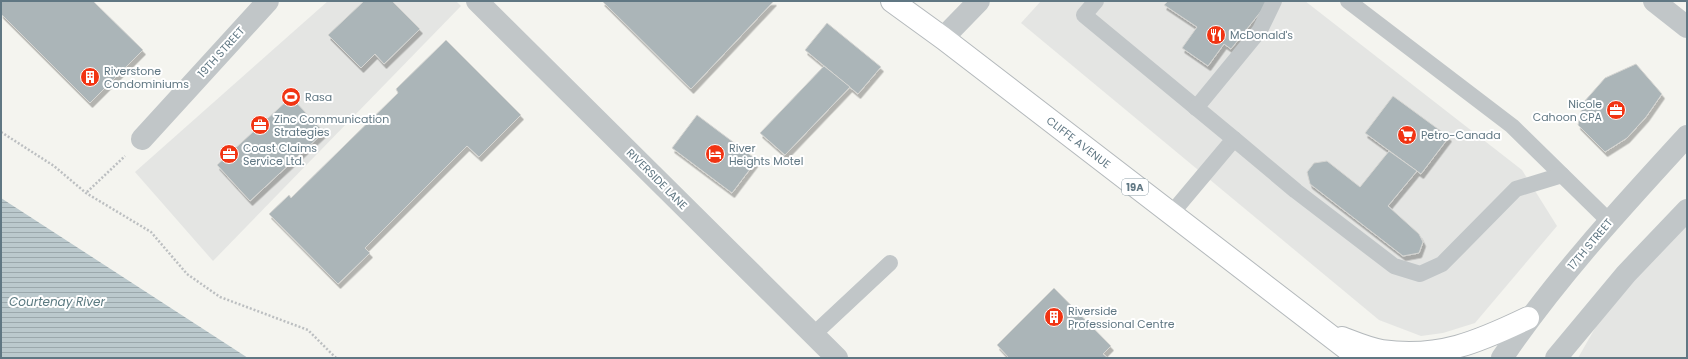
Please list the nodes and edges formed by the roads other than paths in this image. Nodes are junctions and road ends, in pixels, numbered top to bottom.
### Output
1 (268, 1) edge
2 (477, 1) edge
3 (892, 1) edge
4 (979, 1) edge
5 (1096, 1) edge
6 (1274, 1) edge
7 (1348, 1) edge
8 (1654, 1) edge
9 (1687, 27) edge
10 (943, 38) junction
11 (1196, 108) junction
12 (1687, 136) edge
13 (142, 139) road end
14 (1234, 139) junction
15 (1562, 175) junction
16 (1687, 210) edge
17 (1171, 214) junction
18 (1609, 221) junction
19 (890, 263) dead end
20 (1528, 318) junction
21 (814, 334) junction
22 (1329, 334) junction
23 (1562, 353) edge
24 (838, 358) edge
25 (1341, 358) edge
26 (1359, 358) edge
27 (1502, 358) edge

1 - 13 street, 19TH STREET
2 - 21 street, RIVERSIDE LANE
3 - 10 main road, CLIFFE AVENUE / 19A
4 - 10 street
5 - 11 lane
6 - 11 lane
7 - 15 lane
8 - 9 street
10 - 17 main road, CLIFFE AVENUE / 19A
11 - 14 lane
12 - 18 street, 17TH STREET
14 - 15 lane
14 - 17 lane
15 - 18 lane
16 - 23 street
17 - 22 main road, CLIFFE AVENUE / 19A
18 - 20 street, 17TH STREET
19 - 21 lane
20 - 22 main road
20 - 27 street, 17TH STREET
21 - 24 street, RIVERSIDE LANE
22 - 25 main road
22 - 26 main road, CLIFFE AVENUE / 19A

